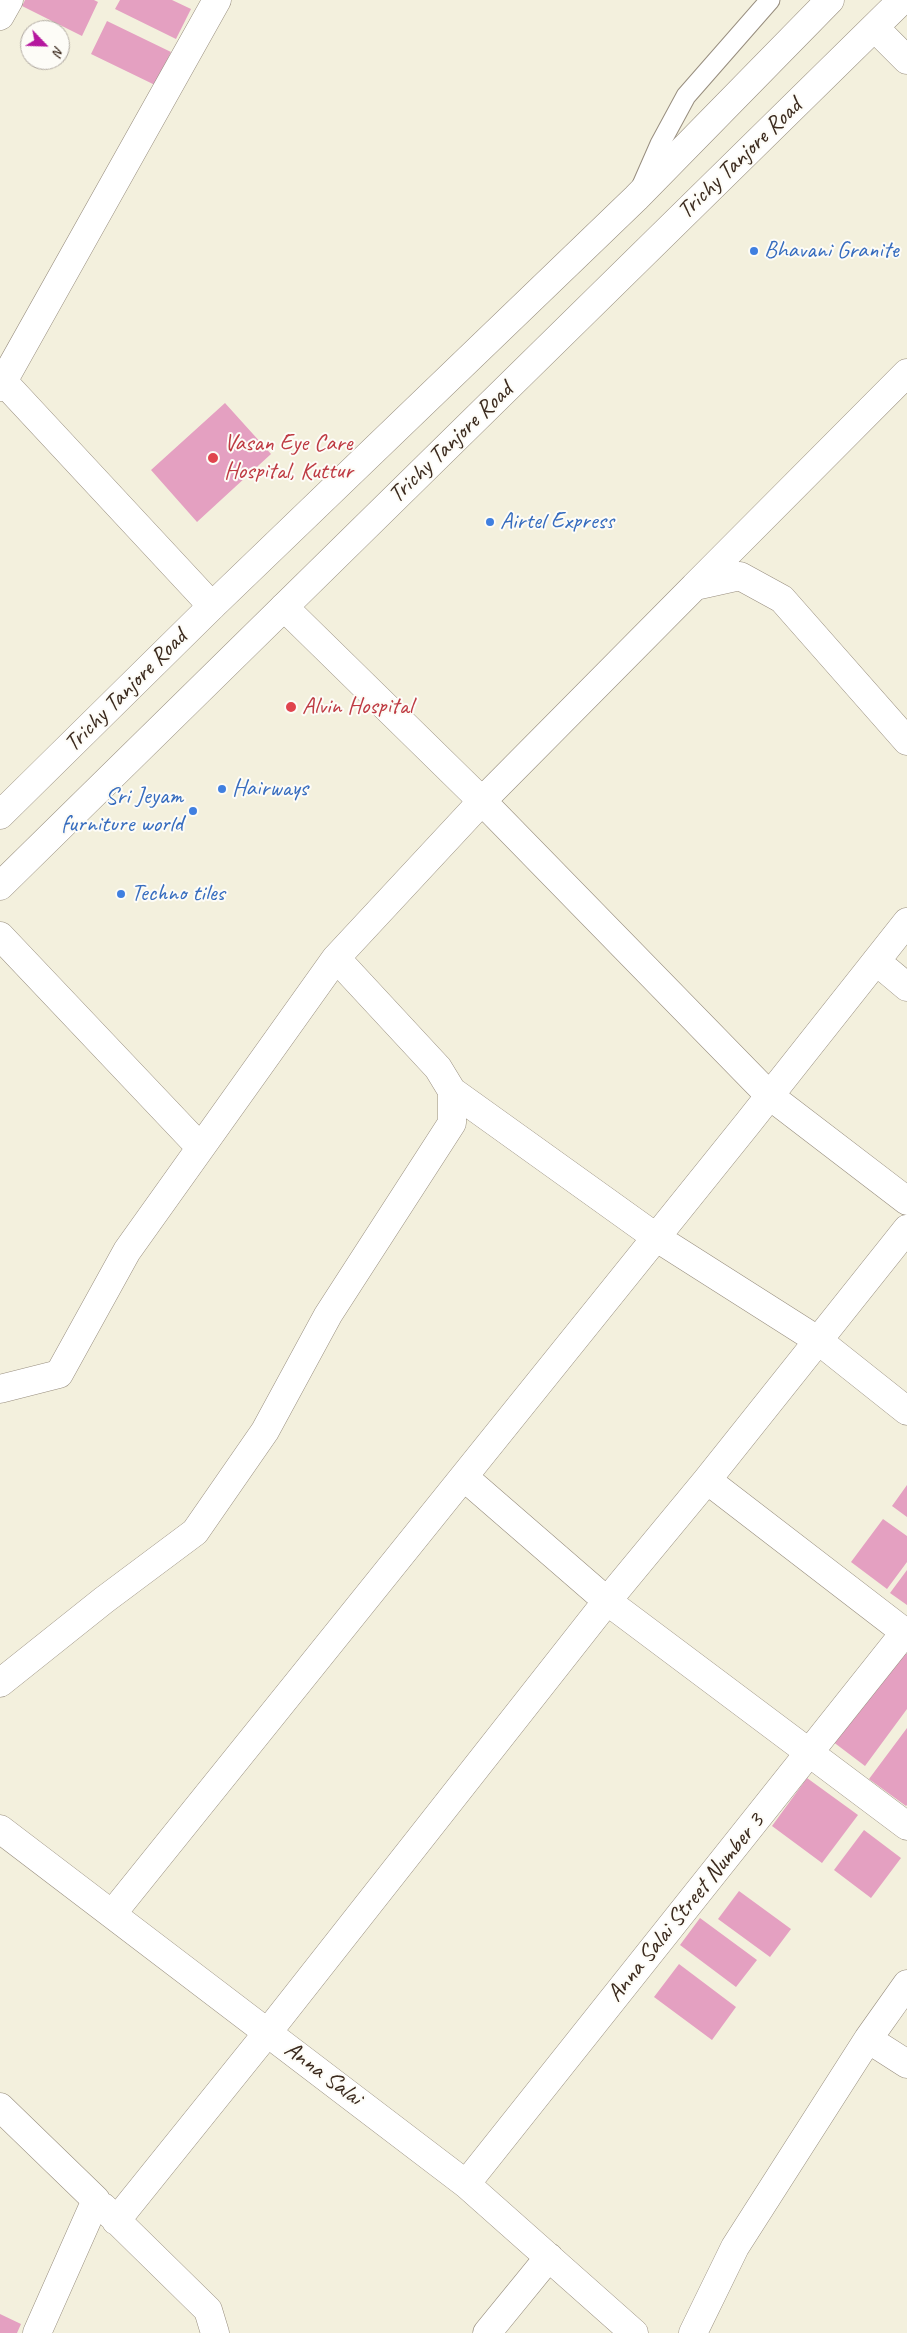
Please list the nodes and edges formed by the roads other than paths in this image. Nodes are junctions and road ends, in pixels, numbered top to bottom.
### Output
1 (9, 0) edge
2 (217, 0) edge
3 (770, 0) edge
4 (830, 0) edge
5 (902, 0) edge
6 (0, 16) edge
7 (874, 28) junction
8 (907, 60) edge
9 (636, 198) junction
10 (907, 373) edge
11 (1, 382) edge
12 (695, 586) junction
13 (212, 606) junction
14 (284, 607) junction
15 (907, 741) edge
16 (482, 801) junction
17 (0, 815) edge
18 (0, 886) edge
19 (907, 922) edge
20 (0, 936) edge
21 (336, 958) junction
22 (876, 961) junction
23 (907, 987) edge
24 (452, 1091) junction
25 (770, 1096) junction
26 (200, 1147) junction
27 (907, 1201) edge
28 (907, 1230) edge
29 (657, 1238) junction
30 (818, 1341) junction
31 (0, 1389) edge
32 (907, 1411) edge
33 (464, 1477) junction
34 (708, 1480) junction
35 (607, 1601) junction
36 (906, 1633) edge
37 (0, 1683) edge
38 (809, 1753) junction
39 (907, 1826) edge
40 (0, 1829) edge
41 (112, 1914) junction
42 (907, 1984) edge
43 (268, 2032) junction
44 (868, 2038) junction
45 (907, 2064) edge
46 (0, 2107) edge
47 (466, 2184) junction
48 (96, 2200) junction
49 (116, 2220) junction
50 (548, 2257) junction
51 (37, 2333) edge
52 (215, 2333) edge
53 (487, 2333) edge
54 (634, 2333) edge
55 (693, 2333) edge

1 - 6 main road
2 - 11 main road
3 - 9 lane
4 - 9 main road, Trichy Tanjore Road
5 - 7 main road, Trichy Tanjore Road
7 - 8 main road
7 - 14 main road, Trichy Tanjore Road
9 - 13 main road, Trichy Tanjore Road
10 - 12 main road
11 - 13 main road
12 - 15 main road
12 - 16 main road
13 - 17 main road, Trichy Tanjore Road
14 - 16 main road
14 - 18 main road, Trichy Tanjore Road
16 - 21 main road
16 - 25 main road
19 - 22 main road
20 - 26 main road
21 - 24 main road
21 - 26 main road
22 - 23 main road
22 - 25 main road
24 - 29 main road
24 - 37 main road
25 - 27 main road
25 - 29 main road
26 - 31 main road
28 - 30 main road
29 - 30 main road
29 - 33 main road
30 - 32 main road
30 - 34 main road
33 - 35 main road
33 - 41 main road
34 - 35 main road
34 - 36 main road
35 - 38 main road
35 - 43 main road
36 - 38 main road, Anna Salai Street Number 3
38 - 39 main road
38 - 47 main road, Anna Salai Street Number 3
40 - 41 main road, Anna Salai
41 - 43 main road, Anna Salai
42 - 44 main road
43 - 47 main road, Anna Salai
43 - 49 main road
44 - 45 main road
44 - 55 main road
46 - 48 main road
47 - 50 main road, Anna Salai
48 - 49 main road
48 - 51 main road
49 - 52 main road
50 - 53 main road
50 - 54 main road, Anna Salai

